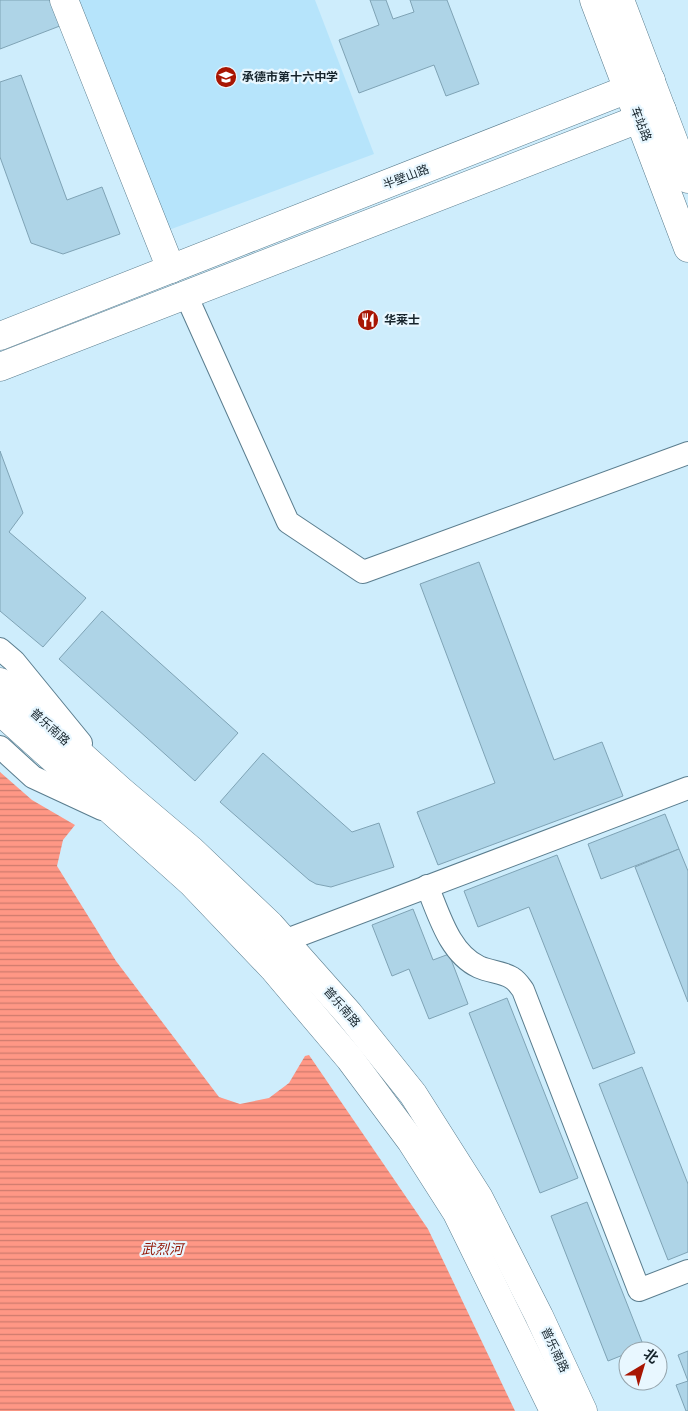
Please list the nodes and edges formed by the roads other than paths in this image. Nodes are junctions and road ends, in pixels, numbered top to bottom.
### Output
1 (64, 0) edge
2 (594, 0) edge
3 (620, 0) edge
4 (639, 84) junction
5 (651, 115) junction
6 (688, 179) edge
7 (688, 248) edge
8 (166, 271) junction
9 (179, 297) junction
10 (0, 336) edge
11 (0, 367) edge
12 (688, 453) edge
13 (0, 649) edge
14 (0, 682) edge
15 (0, 710) edge
16 (0, 747) edge
17 (688, 788) edge
18 (119, 803) junction
19 (427, 886) junction
20 (284, 941) junction
21 (688, 1271) edge
22 (554, 1411) edge
23 (583, 1411) edge

1 - 8 main road
2 - 4 main road, 车站路
3 - 4 main road, 车站路
4 - 5 main road, 车站路
4 - 8 main road, 半壁山路
5 - 6 main road, 车站路
5 - 7 main road, 车站路
5 - 9 main road
8 - 10 main road, 半壁山路
9 - 11 main road
9 - 12 street
13 - 18 street
14 - 18 main road, 普乐南路
15 - 18 main road, 普乐南路
16 - 18 street
17 - 19 street
18 - 20 main road, 普乐南路
18 - 22 main road, 普乐南路
19 - 20 street
19 - 21 street
20 - 23 main road, 普乐南路

